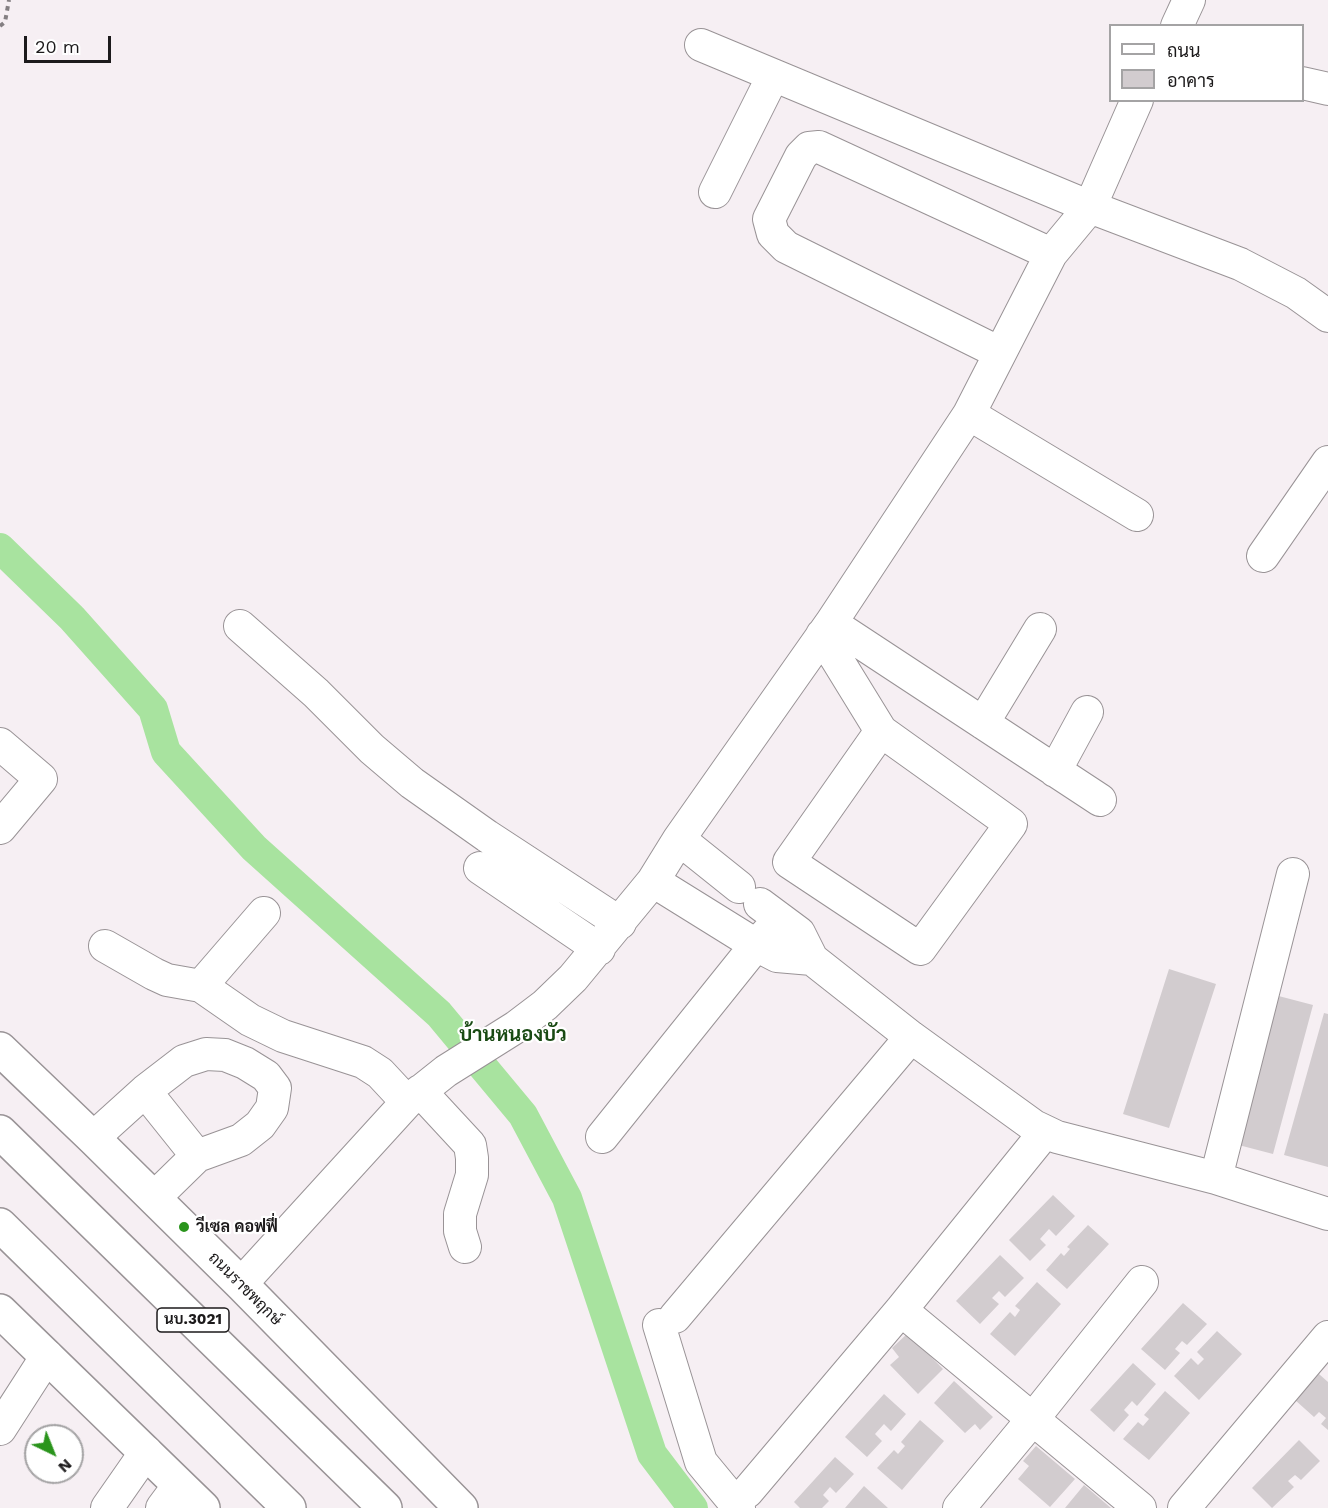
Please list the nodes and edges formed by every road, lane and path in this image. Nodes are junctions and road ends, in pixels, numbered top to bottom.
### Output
1 (9, 0) edge
2 (1189, 0) edge
3 (1178, 24) edge
4 (0, 26) edge
5 (701, 45) dead end
6 (773, 76) junction
7 (1304, 83) edge
8 (1328, 89) edge
9 (1136, 102) edge
10 (715, 192) dead end
11 (1090, 207) junction
12 (1051, 254) junction
13 (1328, 316) edge
14 (1000, 353) junction
15 (969, 414) junction
16 (1328, 462) edge
17 (1137, 515) dead end
18 (1263, 556) dead end
19 (240, 626) dead end
20 (827, 629) junction
21 (1040, 629) dead end
22 (1087, 712) dead end
23 (983, 723) junction
24 (881, 731) junction
25 (0, 744) edge
26 (1055, 771) junction
27 (1100, 800) dead end
28 (0, 828) edge
29 (679, 839) junction
30 (480, 868) dead end
31 (1293, 874) dead end
32 (653, 881) junction
33 (760, 903) junction
34 (264, 913) dead end
35 (620, 923) junction
36 (756, 945) junction
37 (105, 946) dead end
38 (599, 949) junction
39 (812, 959) junction
40 (201, 986) junction
41 (911, 1037) junction
42 (0, 1049) edge
43 (145, 1091) junction
44 (414, 1096) junction
45 (0, 1132) edge
46 (1045, 1132) junction
47 (602, 1137) dead end
48 (93, 1138) junction
49 (197, 1156) junction
50 (1215, 1178) junction
51 (154, 1198) junction
52 (1328, 1214) edge
53 (0, 1225) edge
54 (465, 1247) dead end
55 (1142, 1282) dead end
56 (241, 1284) junction
57 (901, 1310) junction
58 (0, 1311) edge
59 (1328, 1337) edge
60 (47, 1356) junction
61 (1032, 1420) junction
62 (0, 1428) edge
63 (146, 1452) junction
64 (171, 1496) edge
65 (743, 1500) edge
66 (107, 1508) edge
67 (203, 1508) edge
68 (289, 1508) edge
69 (385, 1508) edge
70 (460, 1508) edge
71 (959, 1508) edge
72 (1140, 1508) edge
73 (1184, 1508) edge

1 - 4 path
2 - 3 street
5 - 6 street
6 - 10 street
6 - 11 street
7 - 8 street
9 - 11 street
11 - 12 street
11 - 13 street
12 - 14 street
12 - 14 street
14 - 15 street
15 - 17 street
15 - 20 street
16 - 18 street
19 - 35 street
20 - 23 street
20 - 24 street
20 - 29 street
21 - 23 street
22 - 26 street
23 - 26 street
24 - 24 street
25 - 28 street
26 - 27 street
29 - 32 street
29 - 33 street
30 - 38 street
31 - 50 street
32 - 35 street
32 - 36 street
33 - 36 street
33 - 39 street
34 - 40 street
35 - 38 street
36 - 39 street
36 - 47 street
37 - 40 street
38 - 44 street
39 - 41 street
40 - 44 street
41 - 46 street
41 - 65 street
42 - 48 main road, ถนนราชพฤกษ์
43 - 48 street
43 - 49 street
43 - 49 street
44 - 54 street
44 - 56 street
45 - 69 main road, นบ.3021
46 - 50 street
46 - 57 street
48 - 51 main road, ถนนราชพฤกษ์
49 - 51 street
50 - 52 street
51 - 56 main road, ถนนราชพฤกษ์
53 - 68 main road
55 - 61 street
56 - 70 main road, ถนนราชพฤกษ์
57 - 61 street
57 - 65 street
58 - 60 main road
59 - 73 street
60 - 62 street
60 - 63 main road
61 - 71 street
61 - 72 street
63 - 64 main road
63 - 66 street
64 - 67 main road

